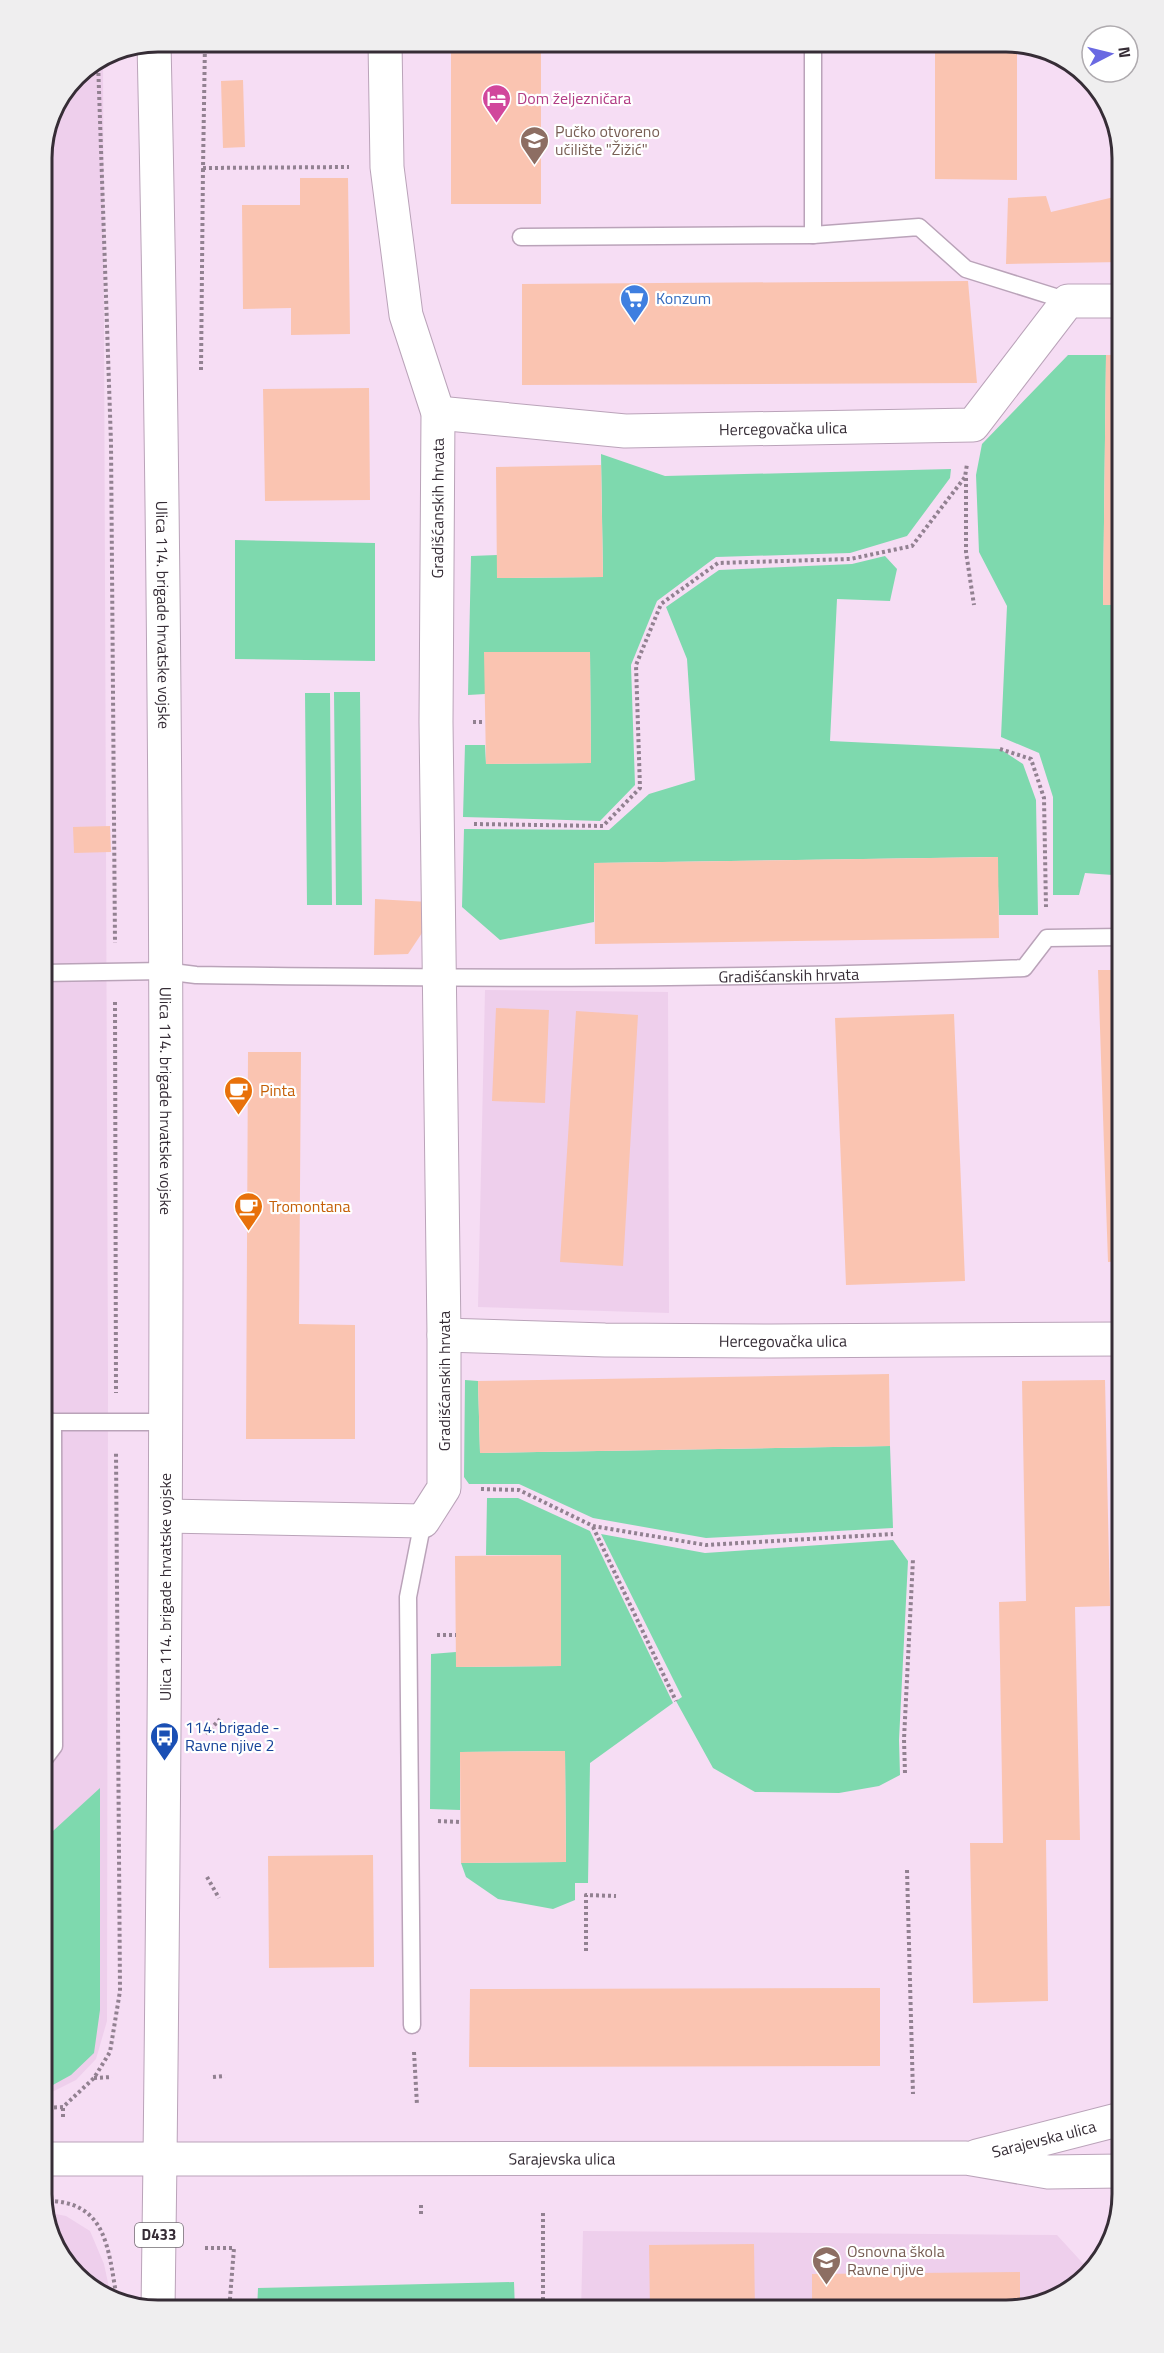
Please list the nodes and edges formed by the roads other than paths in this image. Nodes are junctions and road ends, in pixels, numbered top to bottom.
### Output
1 (154, 52) edge
2 (385, 52) edge
3 (813, 53) edge
4 (813, 235) junction
5 (521, 237) dead end
6 (1112, 301) edge
7 (1068, 302) junction
8 (438, 413) junction
9 (1112, 937) edge
10 (164, 971) junction
11 (53, 973) edge
12 (440, 979) junction
13 (444, 1335) junction
14 (1112, 1340) edge
15 (52, 1422) edge
16 (166, 1422) junction
17 (166, 1516) junction
18 (423, 1521) junction
19 (52, 1652) edge
20 (52, 1748) edge
21 (412, 2025) road end
22 (1112, 2120) edge
23 (966, 2158) junction
24 (52, 2159) edge
25 (160, 2159) junction
26 (1112, 2172) edge
27 (158, 2300) edge

1 - 10 street, Ulica 114. brigade hrvatske vojske
2 - 8 street, Gradišćanskih hrvata
3 - 4 lane
4 - 5 lane
4 - 7 lane
6 - 7 street
7 - 8 street, Hercegovačka ulica
8 - 12 street, Gradišćanskih hrvata
9 - 12 lane, Gradišćanskih hrvata
10 - 11 lane, Gradišćanskih hrvata
10 - 12 lane, Gradišćanskih hrvata
10 - 16 street, Ulica 114. brigade hrvatske vojske
12 - 13 street, Gradišćanskih hrvata
13 - 14 street, Hercegovačka ulica
13 - 18 street, Gradišćanskih hrvata
15 - 16 lane
16 - 17 street, Ulica 114. brigade hrvatske vojske
17 - 18 street
17 - 25 street, Ulica 114. brigade hrvatske vojske
18 - 21 lane
19 - 20 lane
22 - 23 street, Sarajevska ulica
23 - 25 street, Sarajevska ulica
23 - 26 street, Sarajevska ulica
24 - 25 street, Sarajevska ulica
25 - 27 street, D433

